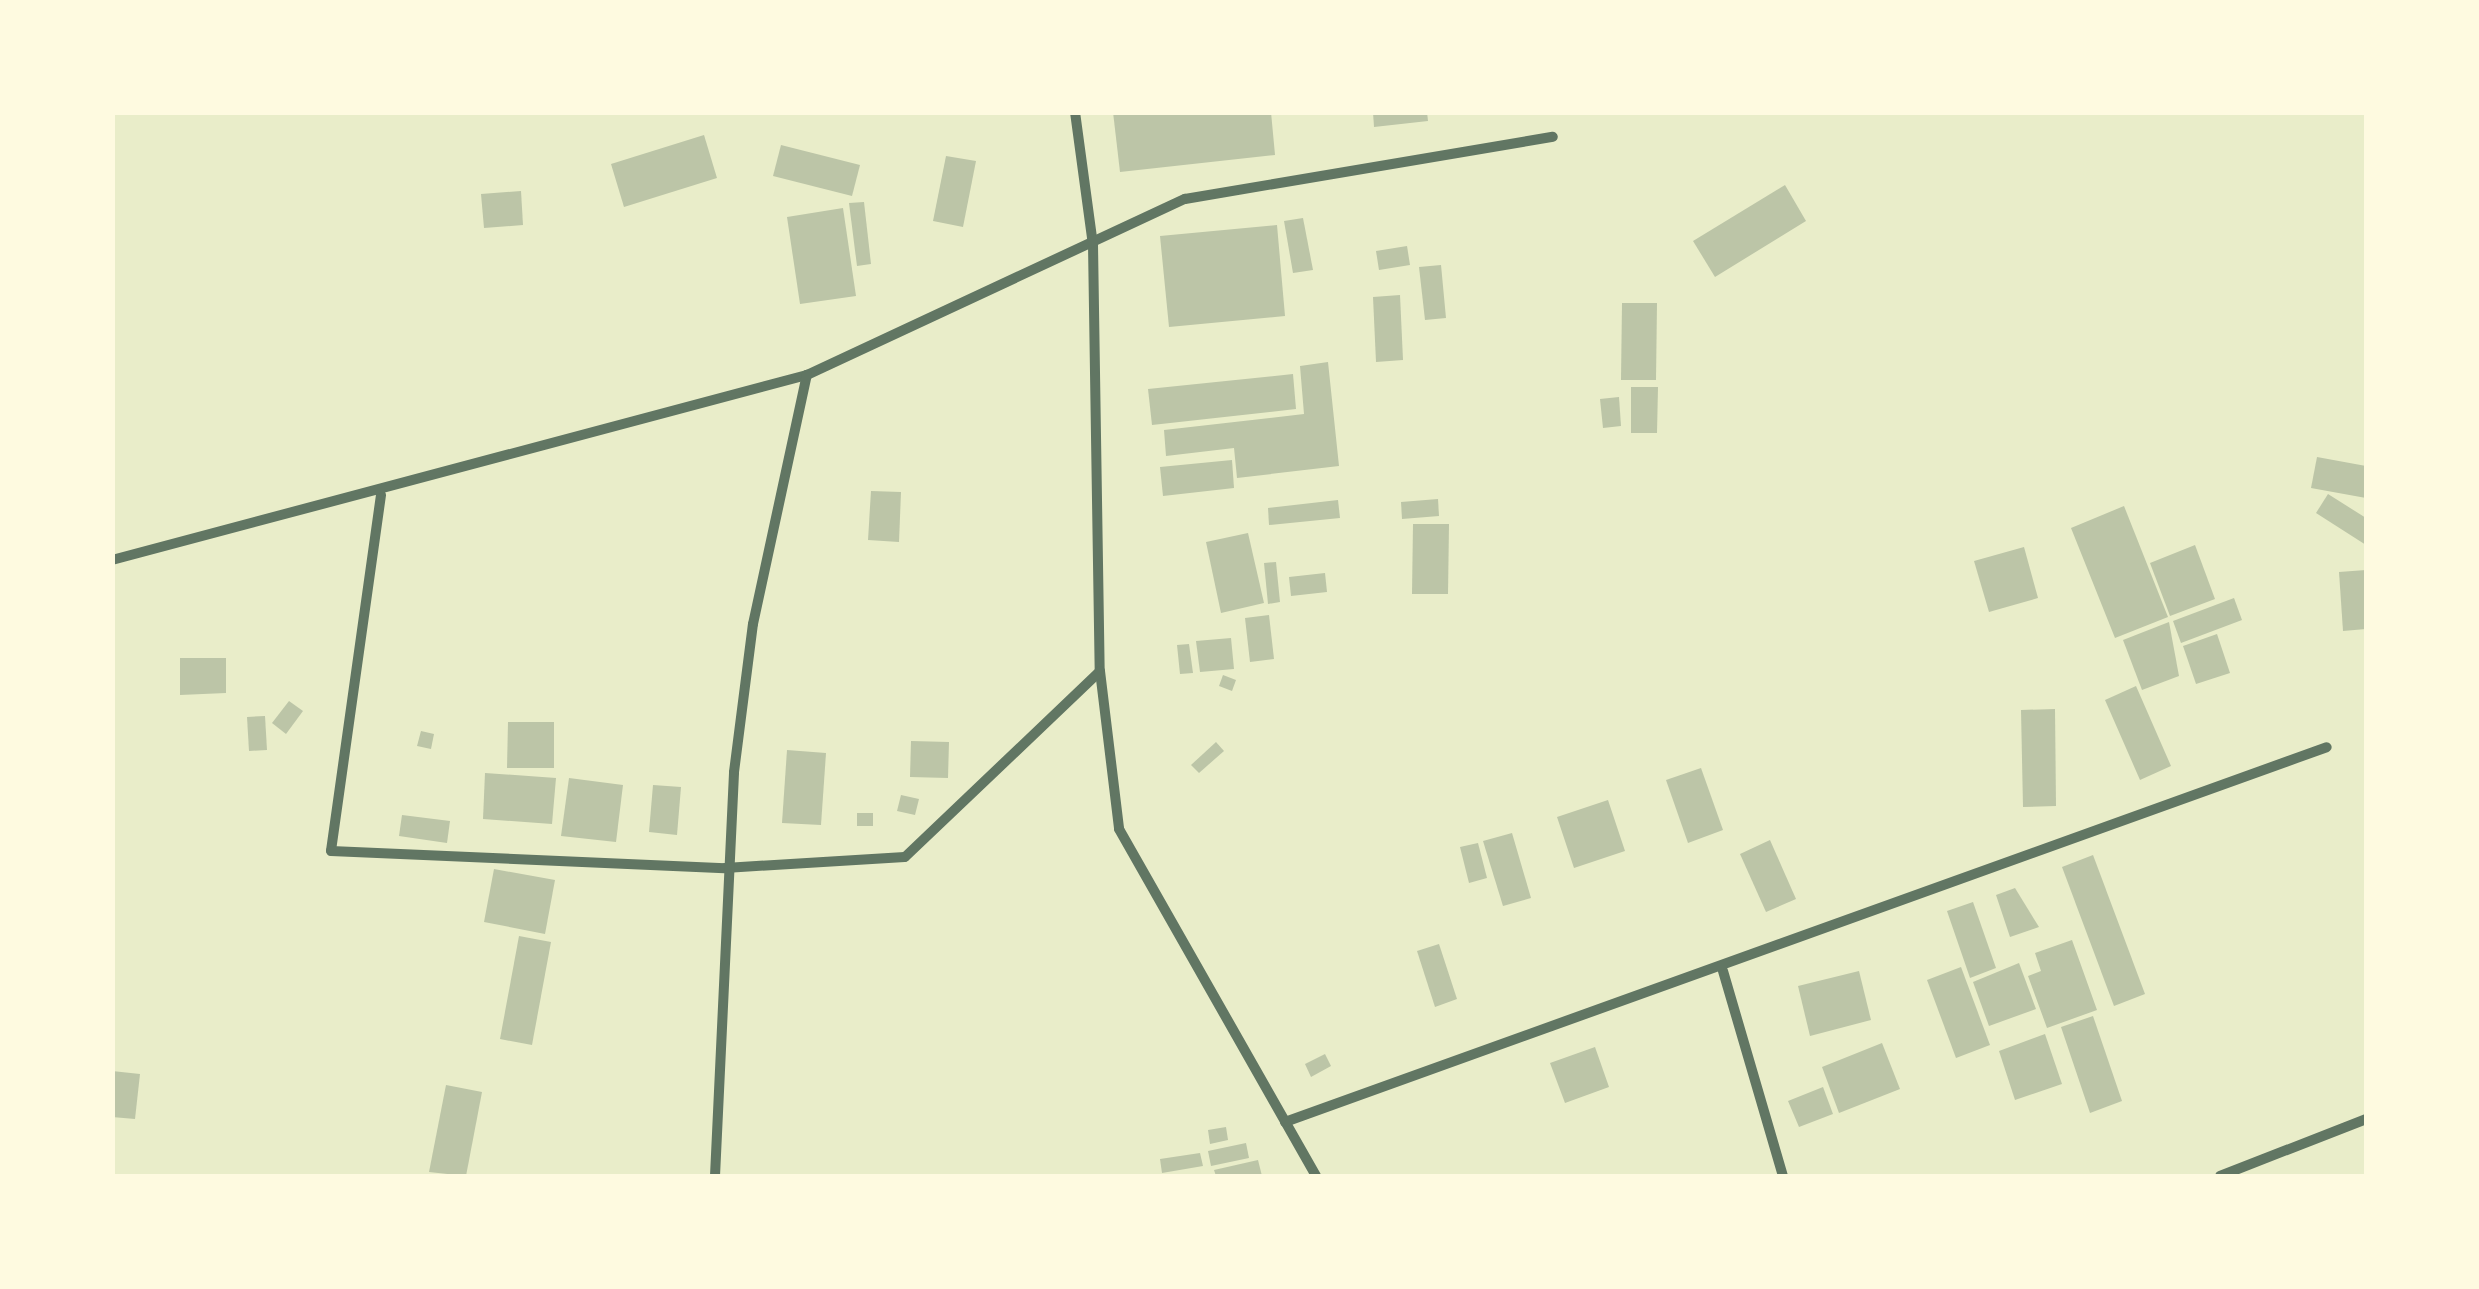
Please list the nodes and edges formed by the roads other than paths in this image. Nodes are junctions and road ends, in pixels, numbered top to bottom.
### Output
1 (1075, 112) edge
2 (1553, 137) dead end
3 (1093, 245) junction
4 (807, 376) junction
5 (381, 494) junction
6 (112, 560) edge
7 (1100, 671) junction
8 (2326, 747) dead end
9 (725, 868) junction
10 (1723, 971) junction
11 (2366, 1119) edge
12 (1285, 1122) junction
13 (715, 1176) edge
14 (1316, 1176) edge
15 (1783, 1176) edge
16 (2220, 1176) edge

1 - 3 street
2 - 3 street
3 - 4 street
3 - 7 street
4 - 5 street
4 - 9 street
5 - 6 street
5 - 9 street
7 - 9 street
7 - 12 street
8 - 10 street
9 - 13 street
10 - 12 street
10 - 15 street
11 - 16 street
12 - 14 street

